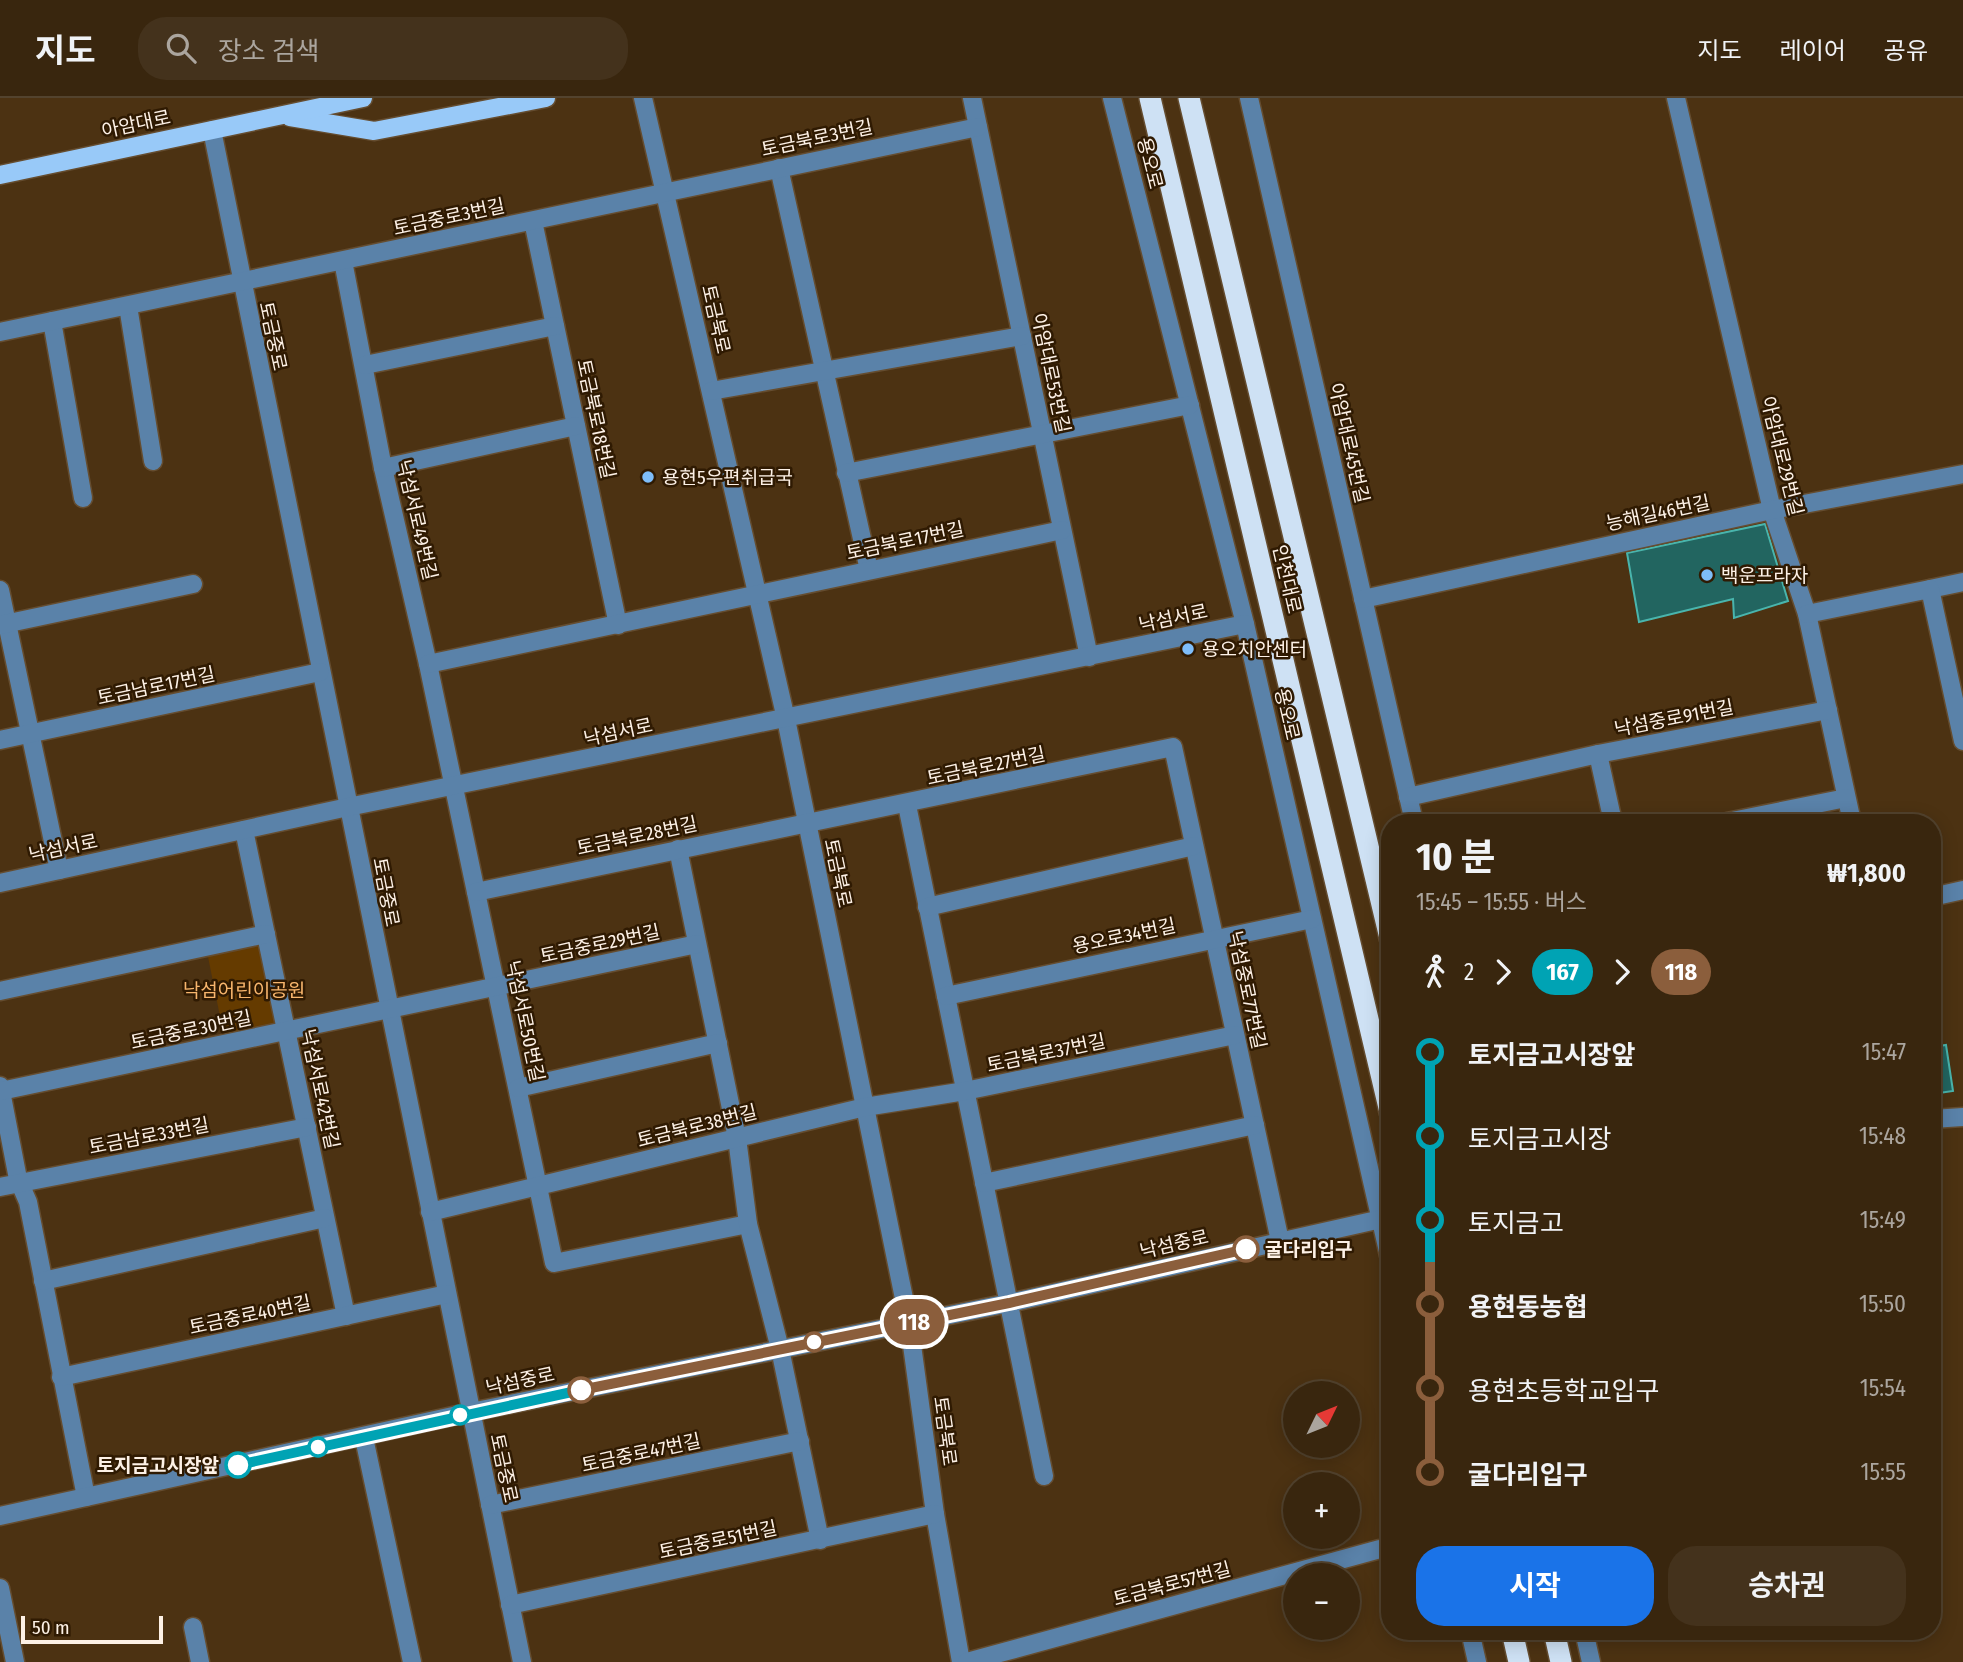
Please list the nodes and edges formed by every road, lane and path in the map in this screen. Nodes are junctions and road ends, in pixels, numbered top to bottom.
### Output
1 (306, 98) edge
2 (363, 98) edge
3 (546, 98) edge
4 (643, 98) edge
5 (972, 98) edge
6 (1112, 98) edge
7 (1150, 98) edge
8 (1189, 98) edge
9 (1249, 98) edge
10 (1676, 98) edge
11 (279, 116) junction
12 (978, 127) junction
13 (212, 130) junction
14 (779, 168) junction
15 (0, 175) edge
16 (666, 191) junction
17 (533, 221) junction
18 (344, 261) junction
19 (241, 281) junction
20 (128, 306) junction
21 (52, 321) junction
22 (555, 326) junction
23 (0, 332) edge
24 (1022, 336) junction
25 (365, 365) junction
26 (824, 372) junction
27 (711, 391) junction
28 (1189, 405) junction
29 (576, 426) junction
30 (1042, 433) junction
31 (153, 461) dead end
32 (383, 468) junction
33 (846, 473) junction
34 (1963, 474) edge
35 (83, 498) dead end
36 (1772, 510) junction
37 (1062, 530) junction
38 (869, 570) junction
39 (1963, 582) edge
40 (193, 584) dead end
41 (1930, 589) junction
42 (0, 590) edge
43 (757, 594) junction
44 (1363, 600) junction
45 (1807, 614) junction
46 (4, 624) edge
47 (1245, 624) junction
48 (618, 625) junction
49 (1089, 657) junction
50 (428, 664) junction
51 (320, 672) junction
52 (1957, 686) edge
53 (1828, 710) junction
54 (786, 719) junction
55 (30, 734) junction
56 (0, 740) edge
57 (1963, 741) edge
58 (1173, 747) joint
59 (1598, 754) junction
60 (454, 787) junction
61 (1408, 797) junction
62 (1846, 798) junction
63 (907, 805) junction
64 (348, 807) junction
65 (1412, 814) edge
66 (1611, 814) edge
67 (1767, 814) edge
68 (1850, 814) edge
69 (807, 822) junction
70 (244, 830) junction
71 (1194, 846) junction
72 (678, 849) junction
73 (59, 870) junction
74 (0, 883) edge
75 (1963, 890) edge
76 (476, 892) junction
77 (1941, 895) edge
78 (1381, 900) edge
79 (928, 907) junction
80 (1312, 919) junction
81 (266, 934) junction
82 (1214, 939) junction
83 (697, 944) junction
84 (496, 988) junction
85 (0, 991) edge
86 (946, 996) junction
87 (389, 1009) junction
88 (286, 1031) junction
89 (1235, 1035) junction
90 (718, 1043) junction
91 (1381, 1074) edge
92 (518, 1088) junction
93 (1, 1089) edge
94 (965, 1091) junction
95 (865, 1107) junction
96 (1963, 1117) edge
97 (1941, 1118) edge
98 (1255, 1125) junction
99 (307, 1127) junction
100 (737, 1138) junction
101 (20, 1183) junction
102 (984, 1183) junction
103 (0, 1187) edge
104 (539, 1187) junction
105 (1381, 1202) edge
106 (430, 1212) junction
107 (326, 1217) junction
108 (1381, 1219) edge
109 (748, 1224) junction
110 (1280, 1241) junction
111 (43, 1281) junction
112 (447, 1294) junction
113 (1009, 1303) junction
114 (346, 1316) junction
115 (909, 1323) junction
116 (780, 1349) junction
117 (61, 1377) junction
118 (471, 1412) junction
119 (364, 1438) junction
120 (800, 1441) junction
121 (1044, 1476) dead end
122 (86, 1497) junction
123 (490, 1505) junction
124 (935, 1514) junction
125 (0, 1516) edge
126 (820, 1540) junction
127 (1381, 1549) edge
128 (0, 1588) edge
129 (510, 1605) junction
130 (192, 1627) dead end
131 (1472, 1640) edge
132 (1514, 1640) edge
133 (1556, 1640) edge
134 (1586, 1640) edge
135 (15, 1662) edge
136 (200, 1662) edge
137 (412, 1662) edge
138 (522, 1662) edge
139 (964, 1662) edge
140 (1477, 1662) edge
141 (1519, 1662) edge
142 (1561, 1662) edge
143 (1591, 1662) edge

1 - 11 main road
2 - 11 main road, 아암대로
3 - 11 main road
4 - 16 street, 토금북로
5 - 12 street, 아암대로53번길
6 - 28 street, 용오로
7 - 91 highway, 인천대로
8 - 78 highway, 인천대로
9 - 44 street, 아암대로45번길
10 - 36 street, 아암대로29번길
11 - 13 main road, 아암대로
12 - 14 street, 토금북로3번길
12 - 24 street, 아암대로53번길
13 - 15 main road, 아암대로
13 - 19 street, 토금중로
14 - 16 street, 토금북로3번길
14 - 26 street
16 - 17 street, 토금중로3번길
16 - 27 street, 토금북로
17 - 18 street, 토금중로3번길
17 - 22 street, 토금북로18번길
18 - 19 street, 토금중로3번길
18 - 25 street, 낙섬서로49번길
19 - 20 street, 토금중로3번길
19 - 51 street, 토금중로
20 - 21 street, 토금중로3번길
20 - 31 street
21 - 23 street, 토금중로3번길
21 - 35 street
22 - 25 street
22 - 29 street, 토금북로18번길
24 - 26 street
24 - 30 street, 아암대로53번길
25 - 32 street, 낙섬서로49번길
26 - 27 street
26 - 33 street
27 - 43 street, 토금북로
28 - 30 street
28 - 47 street, 용오로
29 - 32 street
29 - 48 street, 토금북로18번길
30 - 33 street
30 - 37 street, 아암대로53번길
32 - 50 street, 낙섬서로49번길
33 - 38 street
34 - 36 street, 능해길46번길
36 - 44 street, 능해길46번길
36 - 45 street, 아암대로29번길
37 - 38 street, 토금북로17번길
37 - 49 street, 아암대로53번길
38 - 43 street, 토금북로17번길
39 - 41 street
40 - 46 street
41 - 45 street
41 - 52 street
42 - 46 street
43 - 48 street
43 - 54 street, 토금북로
44 - 61 street, 아암대로45번길
45 - 53 street, 아암대로29번길
46 - 55 street
47 - 49 street, 낙섬서로
47 - 80 street, 용오로
48 - 50 street
49 - 54 street, 낙섬서로
50 - 60 street, 낙섬서로49번길
51 - 55 street, 토금남로17번길
51 - 64 street, 토금중로
52 - 57 street
53 - 59 street, 낙섬중로91번길
53 - 62 street, 아암대로29번길
54 - 60 street, 낙섬서로
54 - 69 street, 토금북로
55 - 56 street, 토금남로17번길
55 - 73 street
58 - 63 street, 토금북로27번길
58 - 71 street, 낙섬중로77번길
59 - 61 street
59 - 66 street, 낙섬중로91번길
60 - 64 street, 낙섬서로
60 - 76 street, 낙섬서로50번길
61 - 65 street, 아암대로45번길
62 - 67 street
62 - 68 street, 아암대로29번길
63 - 69 street, 토금북로27번길
63 - 79 street
64 - 70 street, 낙섬서로
64 - 87 street, 토금중로
69 - 72 street, 토금북로28번길
69 - 95 street, 토금북로
70 - 73 street, 낙섬서로
70 - 81 street, 낙섬서로42번길
71 - 79 street
71 - 82 street, 낙섬중로77번길
72 - 76 street, 토금북로28번길
72 - 83 street
73 - 74 street, 낙섬서로
75 - 77 street
76 - 84 street, 낙섬서로50번길
79 - 86 street
80 - 82 street, 용오로34번길
80 - 105 street, 용오로
81 - 85 street
81 - 88 street, 낙섬서로42번길
82 - 86 street, 용오로34번길
82 - 89 street, 낙섬중로77번길
83 - 84 street, 토금중로29번길
83 - 90 street
84 - 87 street, 토금중로29번길
84 - 92 street, 낙섬서로50번길
86 - 94 street
87 - 88 street, 토금중로30번길
87 - 106 street, 토금중로
88 - 93 street, 토금중로30번길
88 - 99 street, 낙섬서로42번길
89 - 94 street, 토금북로37번길
89 - 98 street, 낙섬중로77번길
90 - 92 street
90 - 100 street
92 - 104 street, 낙섬서로50번길
93 - 101 street
94 - 95 street, 토금북로37번길
94 - 102 street
95 - 100 street, 토금북로38번길
95 - 115 street, 토금북로
96 - 97 street
98 - 102 street
98 - 110 street, 낙섬중로77번길
99 - 101 street, 토금남로33번길
99 - 107 street, 낙섬서로42번길
100 - 104 street, 토금북로38번길
100 - 109 street
101 - 103 street, 토금남로33번길
101 - 111 street
102 - 113 street
104 - 106 street, 토금북로38번길
104 - 109 street, 낙섬서로50번길
106 - 112 street, 토금중로
107 - 111 street
107 - 114 street, 낙섬서로42번길
108 - 110 street, 낙섬중로
109 - 116 street
110 - 113 street, 낙섬중로
111 - 117 street
112 - 114 street, 토금중로40번길
112 - 118 street, 토금중로
113 - 115 street, 낙섬중로
113 - 121 street
114 - 117 street, 토금중로40번길
115 - 116 street, 낙섬중로
115 - 124 street, 토금북로
116 - 118 street, 낙섬중로
116 - 120 street
117 - 122 street
118 - 119 street, 낙섬중로
118 - 123 street, 토금중로
119 - 122 street, 낙섬중로
119 - 137 street
120 - 123 street, 토금중로47번길
120 - 126 street
122 - 125 street, 낙섬중로
123 - 129 street, 토금중로
124 - 126 street, 토금중로51번길
124 - 139 street, 토금북로
126 - 129 street, 토금중로51번길
127 - 139 street, 토금북로57번길
128 - 135 street
129 - 138 street, 토금중로
130 - 136 street
131 - 140 street
132 - 141 highway
133 - 142 highway
134 - 143 street

